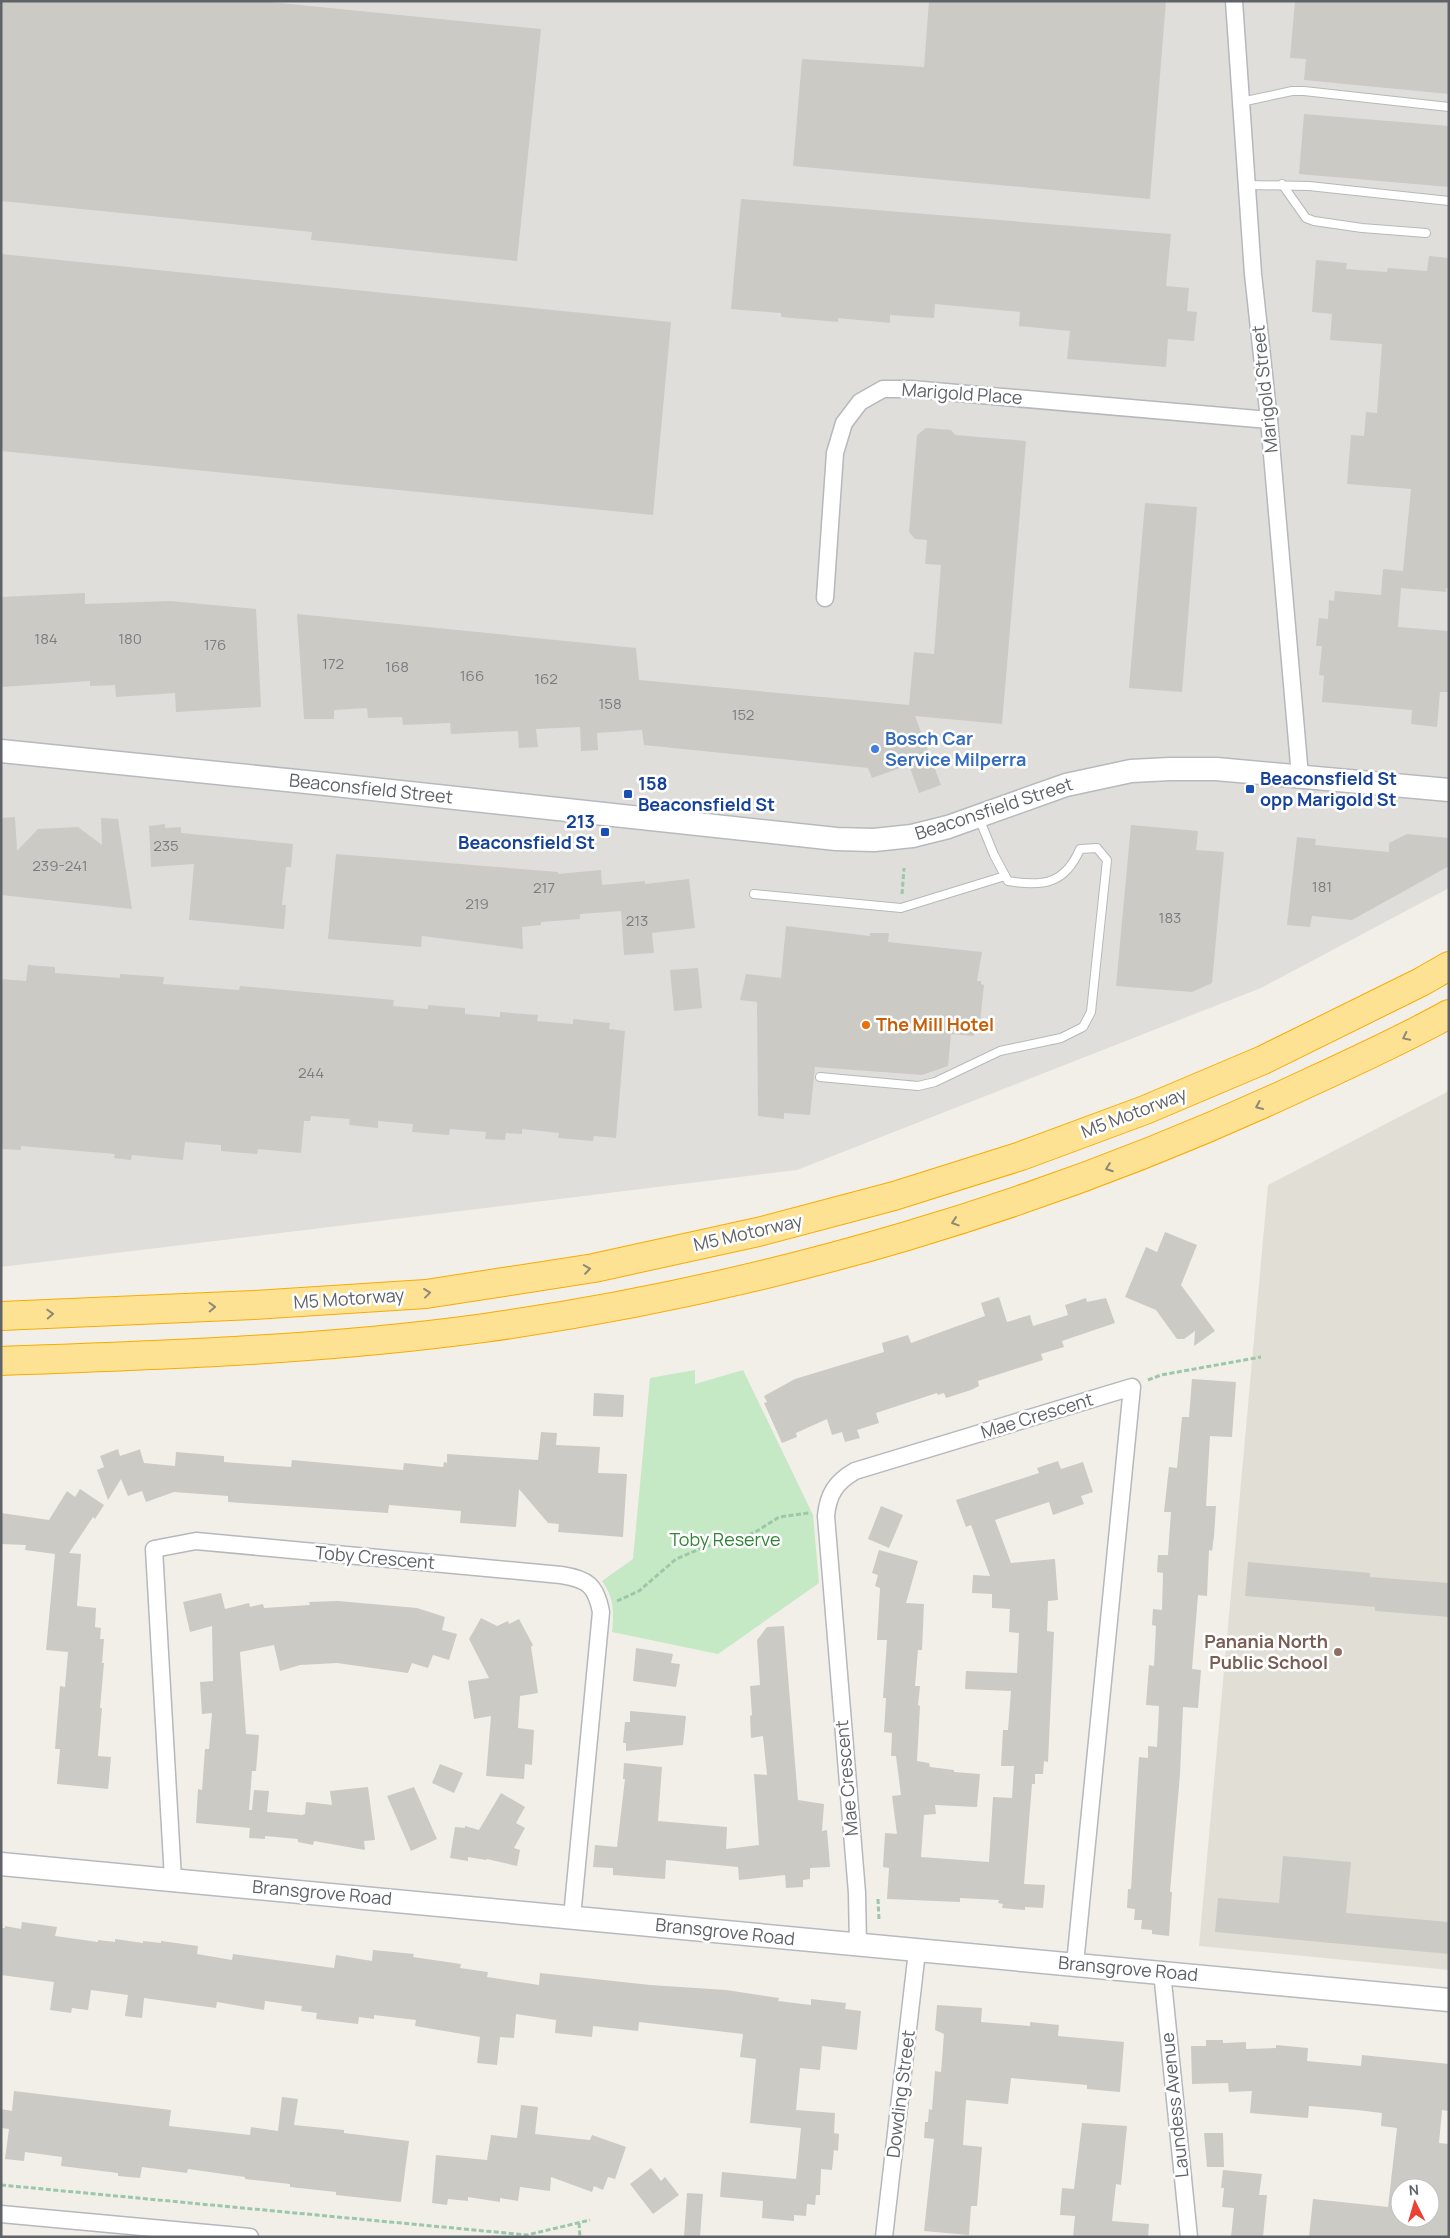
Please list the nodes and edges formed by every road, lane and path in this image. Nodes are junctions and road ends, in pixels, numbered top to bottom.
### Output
1 (1234, 1) edge
2 (1241, 102) junction
3 (1449, 107) edge
4 (1282, 184) junction
5 (1247, 185) junction
6 (1449, 201) edge
7 (1426, 233) dead end
8 (1269, 420) junction
9 (826, 598) dead end
10 (1, 751) edge
11 (1300, 776) junction
12 (1449, 790) edge
13 (978, 817) junction
14 (904, 868) dead end
15 (1005, 876) junction
16 (754, 894) dead end
17 (902, 895) dead end
18 (1449, 966) edge
19 (1449, 1014) edge
20 (820, 1077) dead end
21 (1, 1316) edge
22 (1261, 1357) dead end
23 (1, 1361) edge
24 (1132, 1388) junction
25 (827, 1513) junction
26 (600, 1608) junction
27 (1, 1864) edge
28 (173, 1880) junction
29 (572, 1917) junction
30 (858, 1946) junction
31 (917, 1952) junction
32 (1075, 1964) junction
33 (1162, 1972) junction
34 (1449, 2000) edge
35 (1, 2185) edge
36 (1, 2214) edge
37 (590, 2220) dead end
38 (578, 2223) junction
39 (250, 2237) edge
40 (580, 2237) edge
41 (884, 2237) edge
42 (1188, 2237) edge

1 - 2 street, Marigold Street
2 - 3 lane
2 - 5 street, Marigold Street
4 - 5 lane
4 - 6 lane
4 - 7 lane
5 - 8 street, Marigold Street
8 - 9 street, Marigold Place
8 - 11 street, Marigold Street
10 - 13 main road, Beaconsfield Street
11 - 12 main road, Beaconsfield Street
11 - 13 main road, Beaconsfield Street
13 - 15 lane
14 - 17 path
15 - 16 lane
15 - 20 lane
21 -> 18 highway, M5 Motorway
19 -> 23 highway
22 - 24 path
24 - 25 street, Mae Crescent
24 - 32 street
25 - 26 path
25 - 30 street, Mae Crescent
26 - 28 street, Toby Crescent
26 - 29 street, Toby Crescent
27 - 28 main road, Bransgrove Road
28 - 29 main road, Bransgrove Road
29 - 30 main road, Bransgrove Road
30 - 31 main road, Bransgrove Road
31 - 32 main road, Bransgrove Road
31 - 41 street, Dowding Street
32 - 33 main road, Bransgrove Road
33 - 34 main road, Bransgrove Road
33 - 42 street, Laundess Avenue
35 - 38 path
36 - 39 street
37 - 38 path
38 - 40 path

